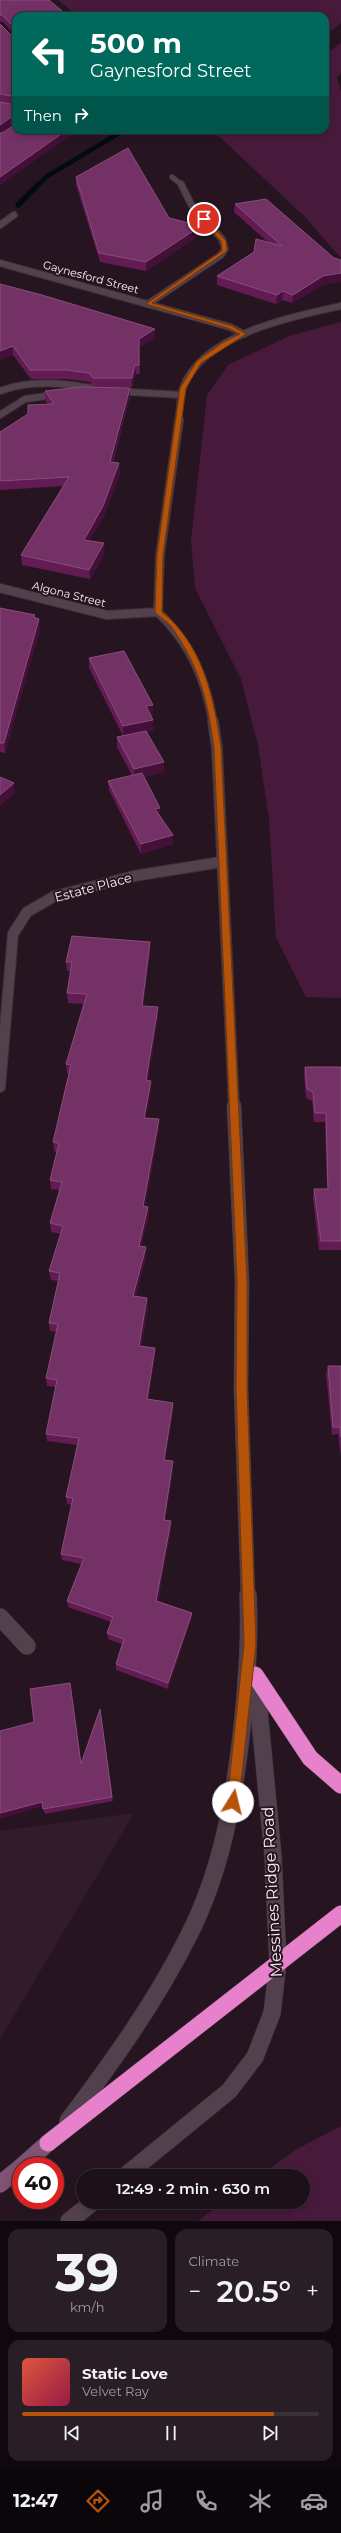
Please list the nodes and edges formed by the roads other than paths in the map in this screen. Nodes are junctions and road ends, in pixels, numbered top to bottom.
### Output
1 (172, 177) dead end
2 (14, 215) dead end
3 (0, 225) edge
4 (0, 263) edge
5 (148, 304) junction
6 (341, 306) edge
7 (244, 334) junction
8 (0, 390) edge
9 (116, 391) junction
10 (182, 394) junction
11 (0, 416) edge
12 (0, 588) edge
13 (158, 612) junction
14 (221, 862) junction
15 (0, 1087) edge
16 (0, 1617) edge
17 (250, 1644) junction
18 (27, 1646) dead end
19 (255, 1675) junction
20 (341, 1785) edge
21 (341, 1914) edge
22 (278, 1962) junction
23 (48, 2143) junction
24 (32, 2157) edge
25 (134, 2169) edge
26 (12, 2174) edge
27 (0, 2184) edge
28 (84, 2209) edge
29 (69, 2221) edge

1 - 5 street
2 - 3 street
4 - 5 street, Gaynesford Street
5 - 7 street, Gaynesford Street
6 - 7 street
7 - 10 street
8 - 9 street
9 - 10 street
9 - 11 street
10 - 13 street
12 - 13 street, Algona Street
13 - 14 street, Messines Ridge Road
14 - 15 street, Estate Place
14 - 17 street, Messines Ridge Road
16 - 18 street
17 - 19 street, Messines Ridge Road
17 - 23 street, Messines Ridge Road
19 - 20 highway
19 - 22 street, Messines Ridge Road
21 - 22 highway
22 - 23 highway
22 - 25 street, Messines Ridge Road
23 - 24 main road, Messines Ridge Road
26 - 27 main road, Messines Ridge Road
28 - 29 street

